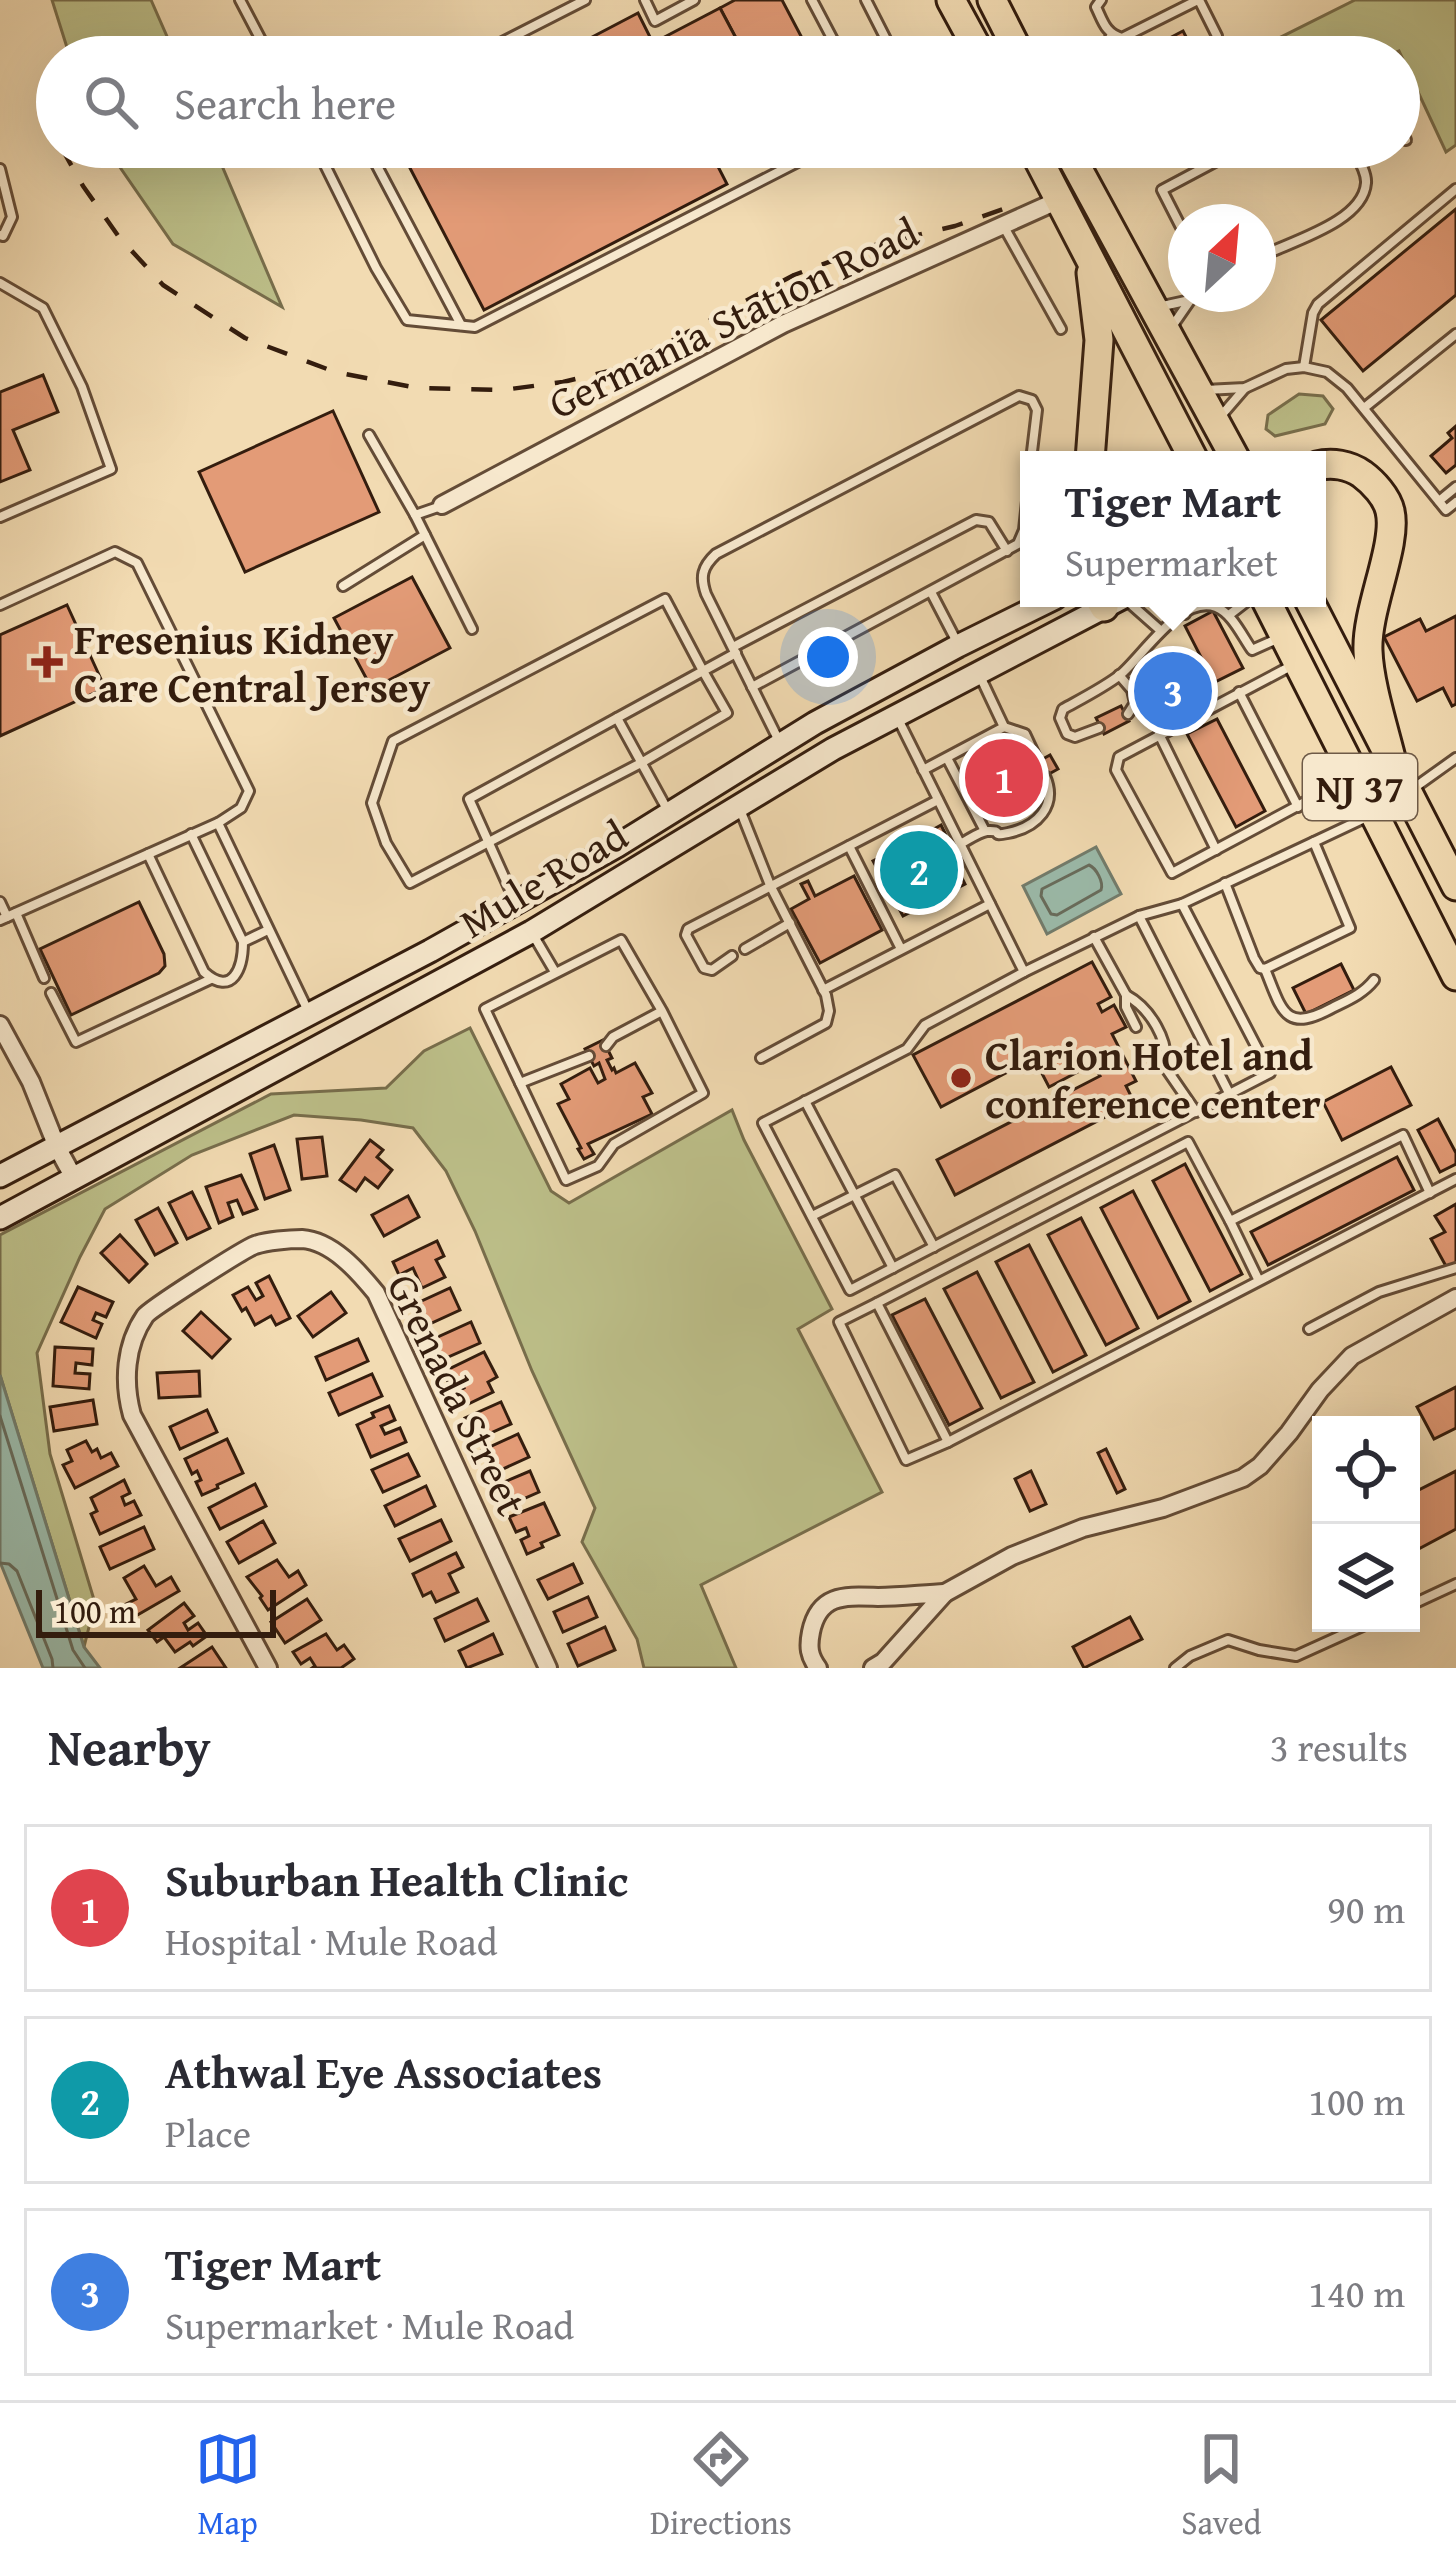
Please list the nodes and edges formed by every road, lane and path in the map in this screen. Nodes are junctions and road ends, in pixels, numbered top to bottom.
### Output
1 (239, 0) edge
2 (585, 0) edge
3 (644, 0) edge
4 (694, 0) edge
5 (812, 0) edge
6 (866, 0) edge
7 (950, 0) edge
8 (992, 0) edge
9 (1101, 0) edge
10 (1198, 0) edge
11 (1112, 35) joint
12 (259, 36) edge
13 (514, 36) edge
14 (831, 36) edge
15 (884, 36) edge
16 (970, 36) edge
17 (1010, 36) edge
18 (1115, 36) edge
19 (1126, 36) edge
20 (1217, 36) edge
21 (326, 168) edge
22 (378, 168) edge
23 (786, 168) edge
24 (1043, 168) edge
25 (1077, 168) edge
26 (1203, 168) edge
27 (1362, 168) edge
28 (0, 169) edge
29 (1456, 189) edge
30 (1059, 200) junction
31 (1169, 204) edge
32 (1003, 226) junction
33 (0, 235) edge
34 (1276, 250) edge
35 (1089, 256) junction
36 (0, 283) edge
37 (1168, 304) edge
38 (1152, 308) junction
39 (1184, 312) edge
40 (461, 325) junction
41 (1061, 329) dead end
42 (1167, 334) junction
43 (1456, 334) edge
44 (1304, 367) junction
45 (1245, 388) junction
46 (1197, 390) junction
47 (1364, 408) junction
48 (1215, 423) junction
49 (369, 435) dead end
50 (1032, 451) edge
51 (1091, 451) edge
52 (1189, 451) edge
53 (1231, 451) edge
54 (1326, 464) edge
55 (1456, 487) edge
56 (1439, 501) junction
57 (1456, 502) edge
58 (442, 505) joint
59 (415, 515) junction
60 (0, 517) edge
61 (424, 535) junction
62 (1020, 539) edge
63 (1007, 551) junction
64 (343, 586) dead end
65 (931, 592) junction
66 (0, 605) edge
67 (1037, 607) edge
68 (1099, 607) edge
69 (1123, 607) edge
70 (1184, 607) edge
71 (1197, 607) edge
72 (1217, 607) edge
73 (1239, 607) edge
74 (1270, 607) edge
75 (1313, 607) edge
76 (1185, 614) junction
77 (1229, 614) junction
78 (472, 629) dead end
79 (1160, 630) junction
80 (1284, 636) junction
81 (958, 646) junction
82 (734, 650) junction
83 (1298, 663) junction
84 (703, 671) junction
85 (978, 673) junction
86 (1119, 675) junction
87 (752, 687) junction
88 (879, 688) junction
89 (1239, 692) junction
90 (1127, 714) dead end
91 (896, 716) junction
92 (617, 718) junction
93 (1004, 727) junction
94 (1099, 728) dead end
95 (1159, 734) junction
96 (781, 744) junction
97 (947, 758) junction
98 (1456, 758) edge
99 (1038, 762) dead end
100 (1392, 762) junction
101 (640, 763) junction
102 (923, 770) junction
103 (797, 771) junction
104 (1045, 776) dead end
105 (1354, 776) junction
106 (1408, 792) junction
107 (938, 800) junction
108 (738, 806) junction
109 (1298, 807) junction
110 (669, 812) junction
111 (1374, 814) junction
112 (218, 823) junction
113 (985, 831) junction
114 (191, 834) junction
115 (486, 842) junction
116 (1314, 842) junction
117 (960, 844) junction
118 (848, 846) junction
119 (1216, 850) junction
120 (148, 854) junction
121 (1225, 883) junction
122 (770, 885) junction
123 (1456, 886) edge
124 (0, 902) edge
125 (516, 903) junction
126 (990, 904) junction
127 (1182, 904) junction
128 (1139, 916) junction
129 (8, 917) edge
130 (790, 923) junction
131 (268, 930) junction
132 (531, 932) junction
133 (1094, 938) junction
134 (243, 942) junction
135 (745, 949) dead end
136 (901, 949) junction
137 (732, 956) dead end
138 (1265, 969) junction
139 (555, 972) junction
140 (1024, 972) junction
141 (1456, 976) edge
142 (44, 978) dead end
143 (211, 979) junction
144 (1374, 980) dead end
145 (823, 990) junction
146 (51, 993) dead end
147 (1126, 995) junction
148 (662, 1011) junction
149 (310, 1014) junction
150 (0, 1024) edge
151 (1136, 1027) dead end
152 (606, 1046) dead end
153 (1149, 1051) dead end
154 (589, 1056) dead end
155 (761, 1058) dead end
156 (1166, 1067) junction
157 (520, 1083) junction
158 (1230, 1095) junction
159 (806, 1101) junction
160 (1196, 1112) junction
161 (57, 1147) junction
162 (0, 1176) edge
163 (1456, 1179) edge
164 (75, 1180) junction
165 (1430, 1193) junction
166 (854, 1196) junction
167 (812, 1216) junction
168 (0, 1218) edge
169 (1230, 1221) junction
170 (934, 1247) junction
171 (893, 1268) junction
172 (1456, 1268) edge
173 (1258, 1281) junction
174 (1456, 1298) edge
175 (877, 1304) junction
176 (1309, 1329) dead end
177 (948, 1442) junction
178 (1456, 1584) edge
179 (945, 1593) junction
180 (1420, 1601) edge
181 (1349, 1632) edge
182 (268, 1668) edge
183 (548, 1668) edge
184 (818, 1668) edge
185 (873, 1668) edge
186 (1175, 1668) edge

1 - 12 lane
2 - 13 lane
3 - 4 lane
5 - 14 lane
6 - 15 lane
7 - 16 highway
8 - 17 highway
9 - 11 lane
10 - 19 lane
10 - 20 lane
11 - 18 lane
21 - 40 lane
22 - 40 lane
23 - 40 lane
24 - 30 highway
25 - 38 highway
26 - 31 lane
27 - 34 lane
28 - 33 lane
29 - 44 lane
30 - 32 street, Germania Station Road
30 - 35 highway
32 - 41 lane
32 - 58 street, Germania Station Road
35 - 51 highway
35 - 52 highway
36 - 60 lane
37 - 38 lane
38 - 42 highway
39 - 42 lane
42 - 46 highway
43 - 47 lane
44 - 45 lane
44 - 47 lane
45 - 46 lane
45 - 48 lane
46 - 48 highway
47 - 56 lane
48 - 53 highway
49 - 59 lane
50 - 82 lane
54 - 100 highway
55 - 56 lane
56 - 57 lane
58 - 59 lane
59 - 61 lane
61 - 64 lane
61 - 78 lane
62 - 63 lane
63 - 65 lane
63 - 82 lane
65 - 81 lane
65 - 87 lane
66 - 112 lane
67 - 81 main road, Mule Road
68 - 85 main road, Mule Road
69 - 79 lane
70 - 76 lane
71 - 76 lane
72 - 77 lane
73 - 77 lane
74 - 80 highway, NJ 37
75 - 100 highway, NJ 37
76 - 79 lane
77 - 80 lane
79 - 86 lane
80 - 83 highway, NJ 37
81 - 88 main road, Mule Road
82 - 84 lane
82 - 87 lane
83 - 89 lane
83 - 105 highway, NJ 37
84 - 92 lane
84 - 101 lane
84 - 115 lane
85 - 91 main road, Mule Road
85 - 93 lane
86 - 90 lane
86 - 94 lane
87 - 96 lane
88 - 91 main road
88 - 96 main road, Mule Road
89 - 95 lane
89 - 109 lane
91 - 102 lane
91 - 103 main road, Mule Road
92 - 101 lane
92 - 115 lane
93 - 97 lane
93 - 99 lane
95 - 119 lane
95 - 119 lane
96 - 103 main road
96 - 110 main road, Mule Road
97 - 102 lane
97 - 113 lane
98 - 106 lane
100 - 106 highway, NJ 37
101 - 110 lane
101 - 115 lane
102 - 107 lane
103 - 108 main road, Mule Road
104 - 113 lane
105 - 109 lane
105 - 111 highway, NJ 37
106 - 123 highway, NJ 37
107 - 117 lane
107 - 118 lane
108 - 122 lane
108 - 132 main road, Mule Road
109 - 119 lane
110 - 125 main road, Mule Road
111 - 116 lane
111 - 141 highway, NJ 37
112 - 114 lane
112 - 131 lane
113 - 117 lane
114 - 120 lane
114 - 134 lane
115 - 125 lane
116 - 121 lane
116 - 138 lane
117 - 126 lane
118 - 122 lane
118 - 136 lane
120 - 129 lane
120 - 143 lane
121 - 127 lane
121 - 138 lane
122 - 130 lane
122 - 137 lane
124 - 129 lane
125 - 132 main road
125 - 149 main road, Mule Road
126 - 136 lane
126 - 140 lane
127 - 128 lane
127 - 158 lane
128 - 133 lane
128 - 158 lane
129 - 142 lane
130 - 135 lane
130 - 145 lane
131 - 134 lane
131 - 149 lane
132 - 139 lane
132 - 164 main road, Mule Road
133 - 140 lane
133 - 147 lane
134 - 143 lane
136 - 145 lane
138 - 144 lane
139 - 148 lane
139 - 157 lane
140 - 159 lane
143 - 146 lane
145 - 155 lane
147 - 151 lane
147 - 156 lane
148 - 152 lane
148 - 157 lane
149 - 161 main road, Mule Road
150 - 161 street
153 - 156 lane
154 - 157 lane
156 - 160 lane
158 - 160 lane
159 - 166 lane
159 - 167 lane
160 - 170 lane
161 - 162 main road, Mule Road
161 - 164 street
163 - 165 lane
164 - 168 main road, Mule Road
165 - 169 lane
165 - 173 lane
166 - 167 lane
166 - 170 lane
166 - 171 lane
167 - 171 lane
169 - 173 lane
169 - 175 lane
170 - 171 lane
172 - 176 lane
173 - 177 lane
174 - 179 street
175 - 177 lane
175 - 177 lane
178 - 180 lane
179 - 184 street
179 - 185 street
181 - 186 lane
182 - 183 street, Grenada Street

